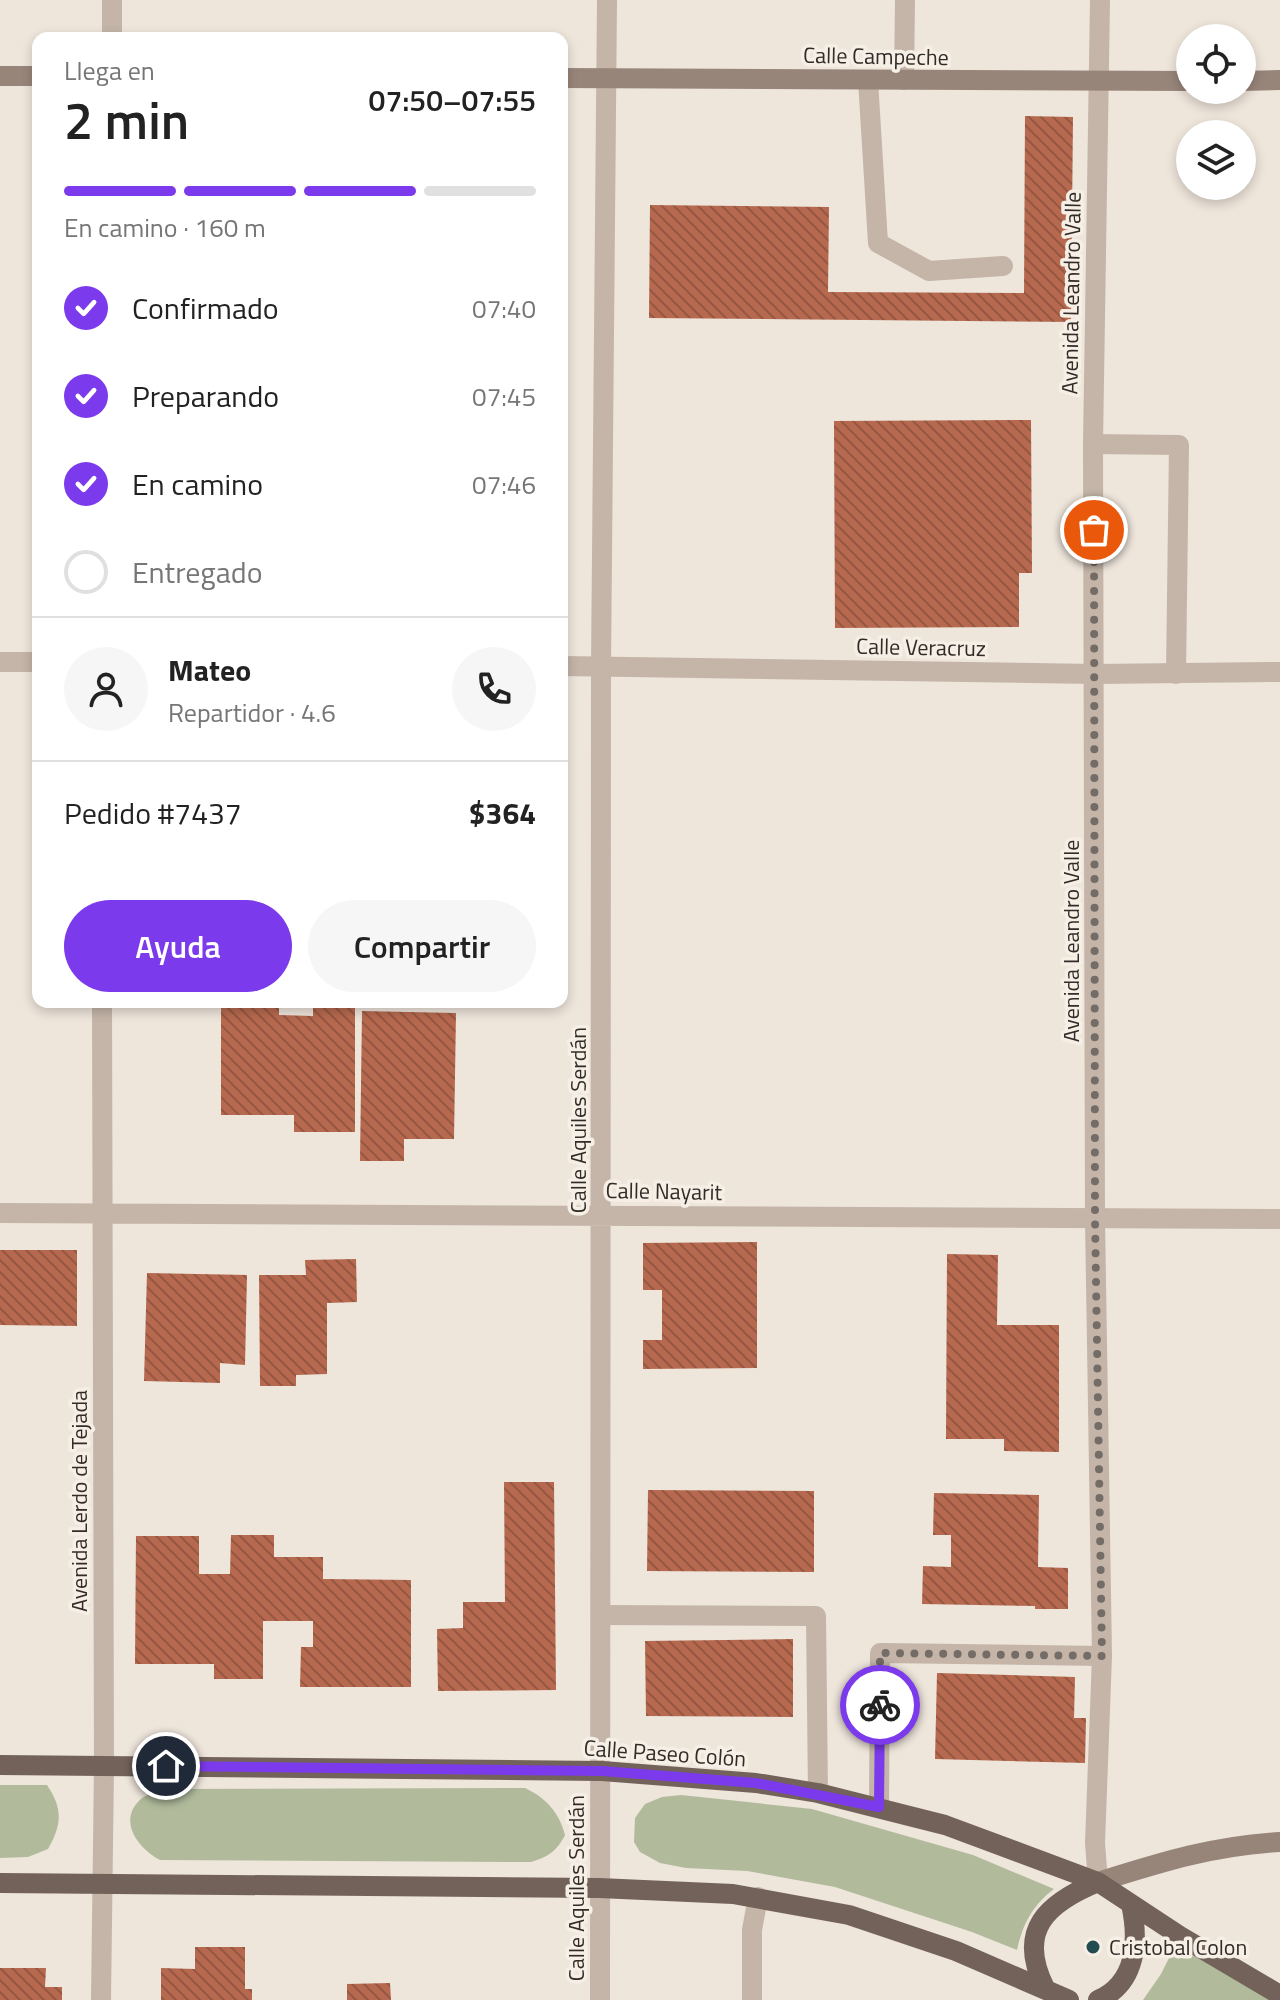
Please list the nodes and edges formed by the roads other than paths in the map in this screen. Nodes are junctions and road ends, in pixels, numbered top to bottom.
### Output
1 (112, 0) edge
2 (607, 0) edge
3 (905, 0) edge
4 (1100, 0) edge
5 (112, 32) edge
6 (0, 76) edge
7 (32, 76) edge
8 (568, 78) edge
9 (606, 78) junction
10 (868, 80) junction
11 (904, 80) junction
12 (1280, 80) edge
13 (1176, 81) edge
14 (1256, 81) edge
15 (1098, 82) junction
16 (1003, 266) dead end
17 (1093, 444) junction
18 (0, 662) edge
19 (32, 662) edge
20 (568, 666) edge
21 (601, 666) junction
22 (1280, 672) edge
23 (1095, 674) junction
24 (1176, 674) junction
25 (102, 1008) edge
26 (0, 1213) edge
27 (102, 1213) junction
28 (602, 1214) junction
29 (1095, 1219) junction
30 (1280, 1219) edge
31 (601, 1615) junction
32 (1102, 1656) junction
33 (0, 1765) edge
34 (104, 1766) junction
35 (602, 1771) junction
36 (818, 1793) junction
37 (879, 1807) junction
38 (1280, 1842) edge
39 (1098, 1882) junction
40 (0, 1883) edge
41 (103, 1883) junction
42 (599, 1888) junction
43 (758, 1897) junction
44 (1131, 1904) junction
45 (1045, 1988) junction
46 (1280, 1995) edge
47 (101, 2000) edge
48 (600, 2000) edge
49 (752, 2000) edge
50 (1069, 2000) edge
51 (1098, 2000) edge

1 - 5 street
2 - 9 street, Calle Aquiles Serdán
3 - 11 street
4 - 15 street, Avenida Leandro Valle
6 - 7 main road
8 - 9 main road, Calle Campeche
9 - 10 main road, Calle Campeche
9 - 21 street, Calle Aquiles Serdán
10 - 11 main road, Calle Campeche
10 - 16 street
11 - 15 main road, Calle Campeche
12 - 14 main road
13 - 15 main road, Calle Campeche
15 - 17 street, Avenida Leandro Valle
17 - 23 street, Avenida Leandro Valle
17 - 24 street
18 - 19 street
20 - 21 street, Calle Veracruz
21 - 23 street, Calle Veracruz
21 - 28 street, Calle Aquiles Serdán
22 - 24 street, Calle Veracruz
23 - 24 street, Calle Veracruz
23 - 29 street, Avenida Leandro Valle
25 - 27 street, Avenida Lerdo de Tejada
26 - 27 street, Calle Nayarit
27 - 28 street, Calle Nayarit
27 - 34 street, Avenida Lerdo de Tejada
28 - 29 street, Calle Nayarit
28 - 31 street, Calle Aquiles Serdán
29 - 30 street, Calle Nayarit
29 - 32 street, Avenida Leandro Valle
31 - 35 street, Calle Aquiles Serdán
31 - 36 street
32 - 37 street
32 - 39 street, Avenida Leandro Valle
33 - 34 main road, Calle Paseo Colón
34 - 35 main road, Calle Paseo Colón
34 - 41 street, Avenida Lerdo de Tejada
35 - 36 main road, Calle Paseo Colón
35 - 42 street, Calle Aquiles Serdán
36 - 37 main road, Calle Paseo Colón
37 - 39 main road, Calle Paseo Colón
38 - 39 main road
39 - 44 main road, Calle Paseo Colón
39 - 45 main road
40 - 41 main road
41 - 42 main road
41 - 47 street, Avenida Lerdo de Tejada
42 - 43 main road
42 - 48 street, Calle Aquiles Serdán
43 - 45 main road
43 - 49 street
44 - 46 main road, Calle Paseo Colón
44 - 51 main road
45 - 50 main road

